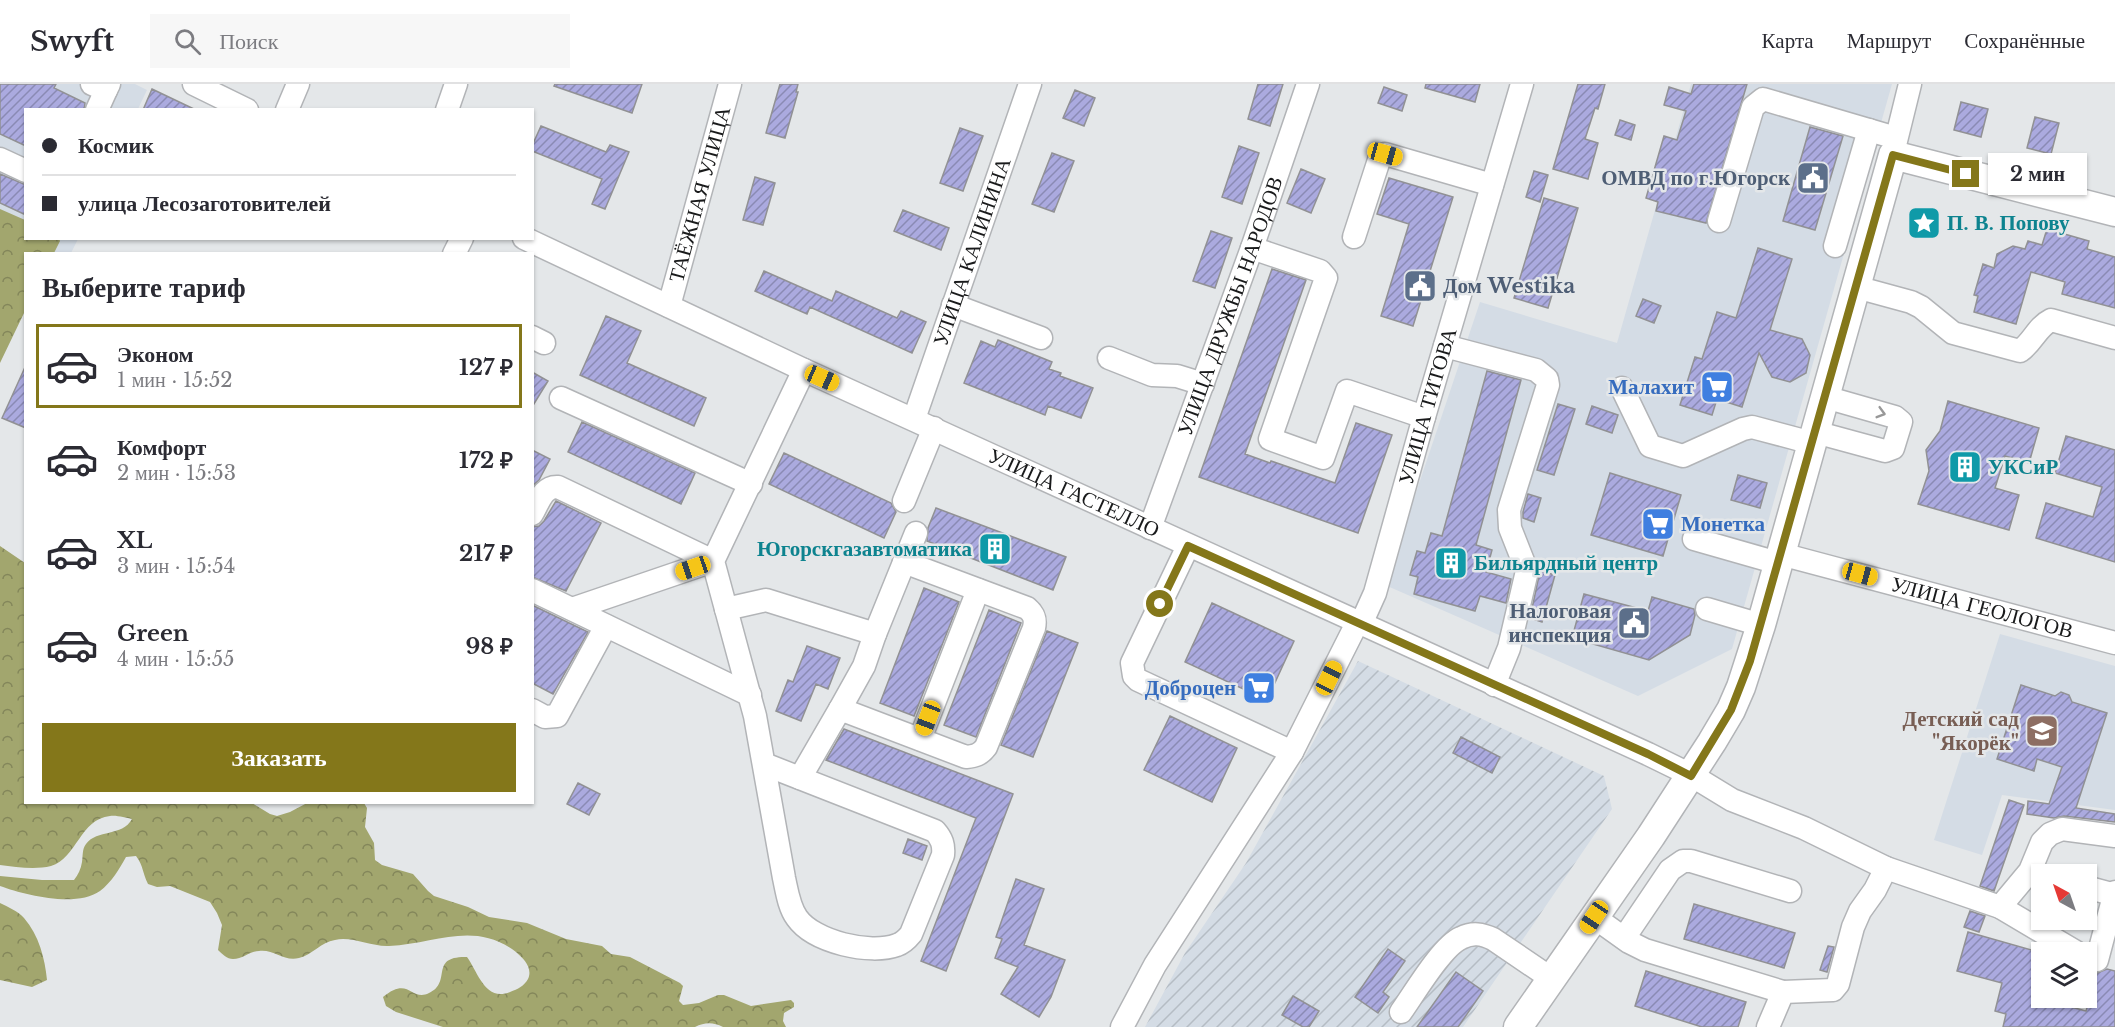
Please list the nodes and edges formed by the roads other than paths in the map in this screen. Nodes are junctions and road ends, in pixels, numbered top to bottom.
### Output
1 (194, 84) edge
2 (298, 84) edge
3 (456, 84) edge
4 (730, 84) edge
5 (1030, 84) edge
6 (1308, 84) edge
7 (1522, 84) edge
8 (1910, 84) edge
9 (244, 108) edge
10 (288, 108) edge
11 (448, 108) edge
12 (1869, 130) junction
13 (1894, 146) junction
14 (0, 159) edge
15 (24, 170) edge
16 (1492, 185) junction
17 (2115, 212) edge
18 (1719, 221) dead end
19 (1354, 237) dead end
20 (528, 240) edge
21 (1835, 246) dead end
22 (1252, 248) junction
23 (1856, 287) junction
24 (953, 305) junction
25 (669, 306) junction
26 (1041, 338) dead end
27 (2115, 338) edge
28 (1445, 346) junction
29 (1108, 358) dead end
30 (804, 370) junction
31 (1203, 384) junction
32 (1622, 388) dead end
33 (1825, 397) junction
34 (561, 398) dead end
35 (1424, 417) junction
36 (924, 423) junction
37 (1813, 437) junction
38 (751, 484) junction
39 (904, 501) dead end
40 (534, 510) edge
41 (1150, 528) junction
42 (916, 533) dead end
43 (1694, 539) dead end
44 (1188, 546) junction
45 (1779, 559) junction
46 (713, 561) junction
47 (904, 562) junction
48 (978, 590) junction
49 (534, 591) edge
50 (572, 609) junction
51 (726, 609) junction
52 (1707, 609) dead end
53 (1359, 624) junction
54 (1761, 625) junction
55 (606, 626) junction
56 (875, 634) junction
57 (2114, 639) edge
58 (1494, 685) junction
59 (750, 695) junction
60 (840, 709) junction
61 (534, 711) edge
62 (920, 739) junction
63 (1292, 752) junction
64 (764, 764) junction
65 (1691, 776) junction
66 (800, 778) junction
67 (2115, 836) edge
68 (2038, 864) edge
69 (1886, 868) junction
70 (2031, 878) edge
71 (2097, 890) edge
72 (1790, 891) dead end
73 (2115, 894) edge
74 (2000, 907) junction
75 (1594, 917) junction
76 (1624, 938) junction
77 (2063, 942) edge
78 (2097, 950) edge
79 (1552, 979) junction
80 (1783, 992) junction
81 (1401, 1012) dead end
82 (1122, 1027) edge
83 (1518, 1027) edge
84 (1768, 1027) edge

1 - 9 street
2 - 10 street
3 - 11 street
4 - 25 street, ТАЁЖНАЯ УЛИЦА
5 - 24 street, УЛИЦА КАЛИНИНА
6 - 22 street, УЛИЦА ДРУЖБЫ НАРОДОВ
7 - 16 street, УЛИЦА ТИТОВА
8 - 13 street
12 - 13 street
12 - 18 street
12 - 21 street
13 - 17 main road
13 - 23 main road
14 - 15 street
16 - 19 street
16 - 28 street, УЛИЦА ТИТОВА
20 - 25 street, УЛИЦА ГАСТЕЛЛО
22 - 31 street, УЛИЦА ДРУЖБЫ НАРОДОВ
22 - 35 street
23 - 27 street
23 - 33 main road
24 - 26 street
24 - 36 street, УЛИЦА КАЛИНИНА
25 - 30 street, УЛИЦА ГАСТЕЛЛО
28 - 35 street, УЛИЦА ТИТОВА
28 - 58 street
29 - 31 street
30 - 36 street, УЛИЦА ГАСТЕЛЛО
30 - 38 street
31 - 41 street, УЛИЦА ДРУЖБЫ НАРОДОВ
32 - 37 street
33 - 37 main road
33 -> 37 street
34 - 38 street
35 - 53 street, УЛИЦА ТИТОВА
36 - 39 street, УЛИЦА КАЛИНИНА
36 - 41 street, УЛИЦА ГАСТЕЛЛО
37 - 45 main road
38 - 46 street
40 - 46 street
41 - 44 street, УЛИЦА ГАСТЕЛЛО
42 - 47 street
43 - 45 street, УЛИЦА ГЕОЛОГОВ
44 - 53 street, УЛИЦА ГАСТЕЛЛО
44 - 63 street
45 - 54 main road
45 - 57 street, УЛИЦА ГЕОЛОГОВ
46 - 50 street
46 - 51 street
47 - 48 street
47 - 56 street
48 - 62 street
48 - 62 street
49 - 50 street
50 - 55 street
51 - 56 street
51 - 59 street
52 - 54 street
53 - 58 street, УЛИЦА ГАСТЕЛЛО
53 - 63 street, УЛИЦА ТИТОВА
54 - 65 main road
55 - 59 street
55 - 61 street
56 - 60 street
58 - 65 street, УЛИЦА ГАСТЕЛЛО
59 - 64 street
60 - 62 street
60 - 66 street
63 - 82 street, УЛИЦА ТИТОВА
64 - 66 street
64 - 66 street
65 - 69 street, УЛИЦА ГАСТЕЛЛО
65 - 75 main road
67 - 68 street
69 - 74 street, УЛИЦА ГАСТЕЛЛО
69 - 80 street
70 - 74 street
71 - 73 street
72 - 76 street
73 - 78 street
74 - 77 street, УЛИЦА ГАСТЕЛЛО
75 - 76 street
75 - 79 main road
76 - 80 street
79 - 81 street
79 - 83 main road
80 - 84 street

